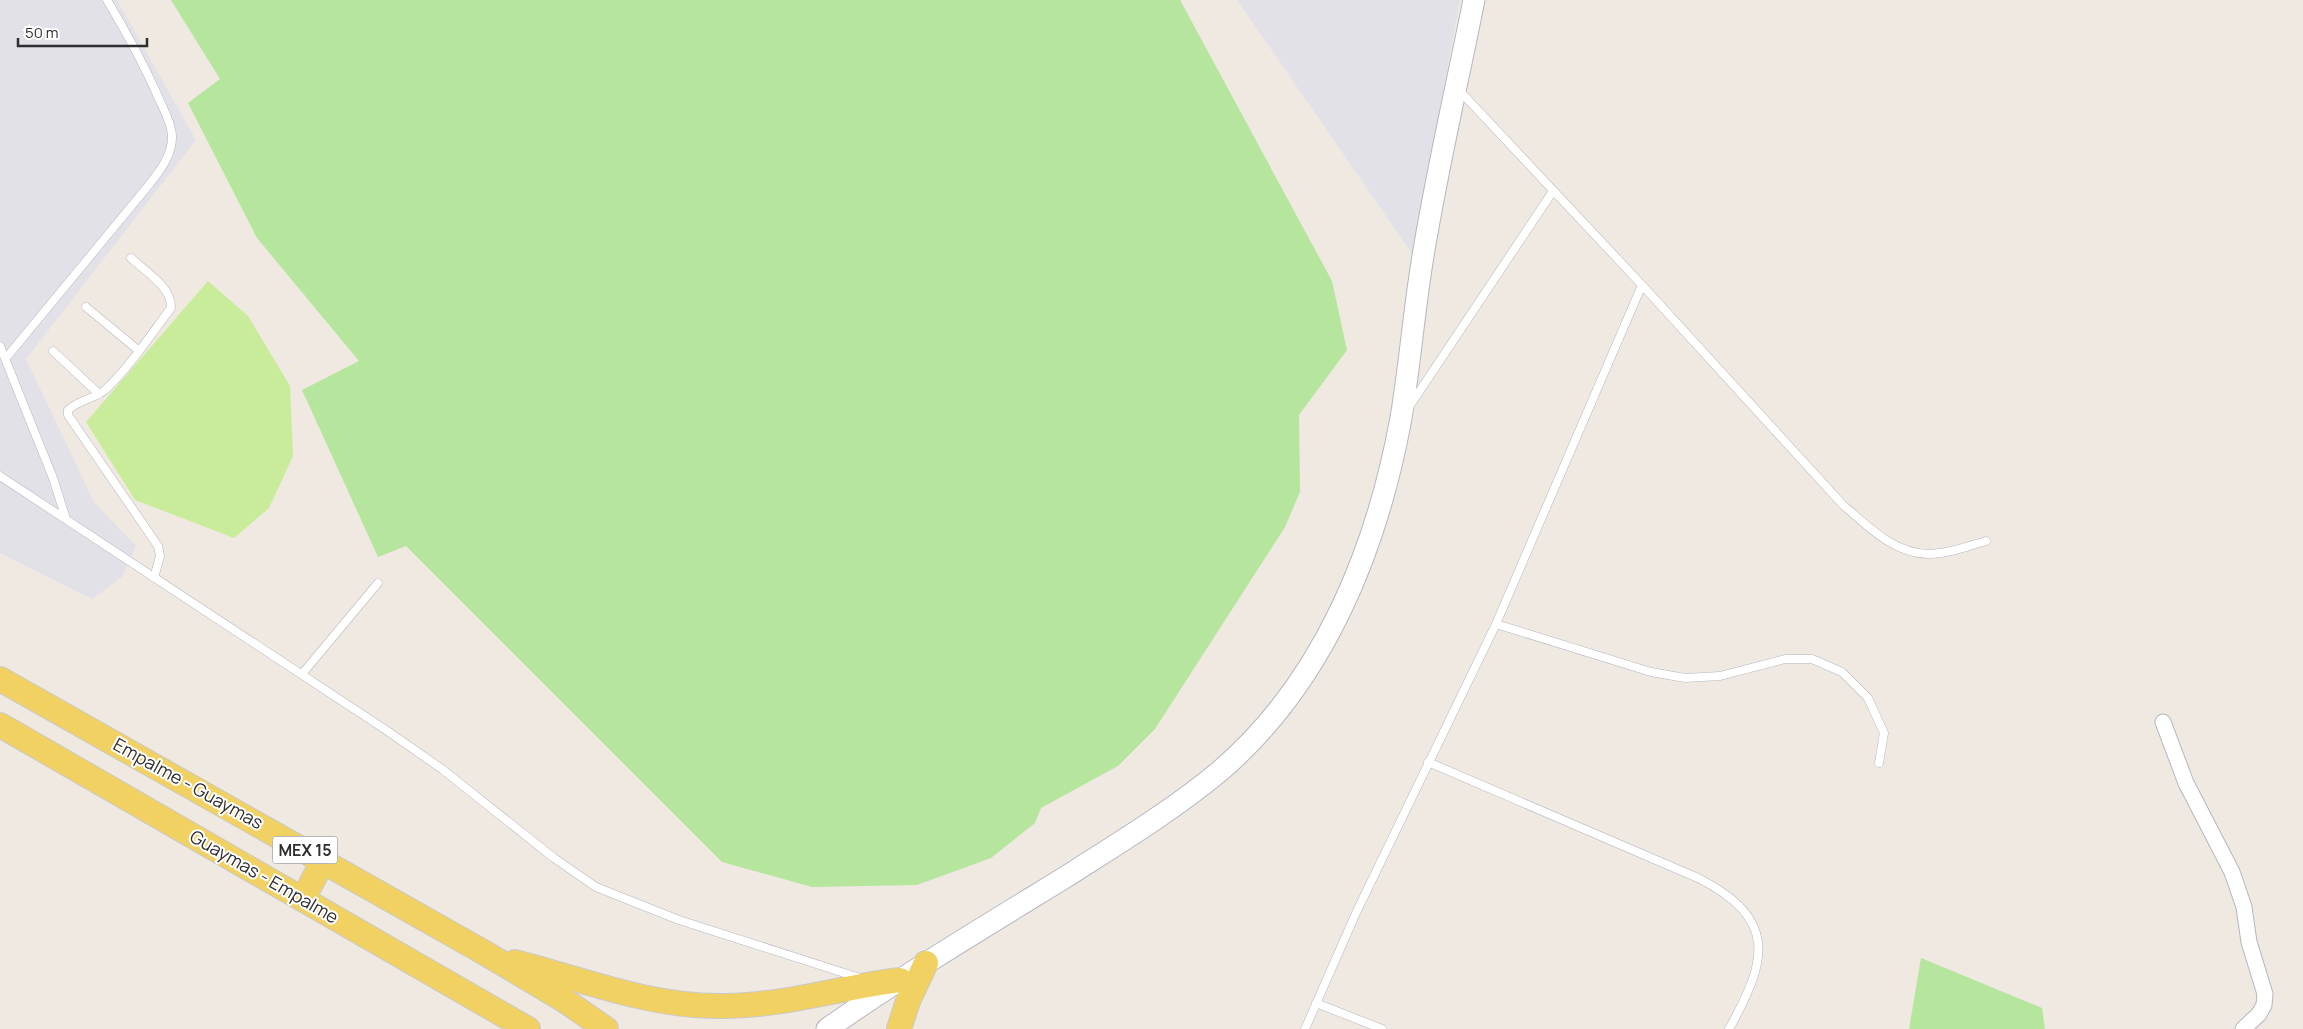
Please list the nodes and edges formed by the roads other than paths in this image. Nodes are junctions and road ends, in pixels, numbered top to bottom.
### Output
1 (107, 0) edge
2 (1474, 0) edge
3 (1457, 88) junction
4 (1553, 190) junction
5 (131, 258) dead end
6 (1642, 286) junction
7 (86, 307) dead end
8 (0, 346) edge
9 (53, 350) dead end
10 (138, 350) junction
11 (6, 358) junction
12 (99, 394) junction
13 (1401, 418) junction
14 (0, 476) edge
15 (66, 519) junction
16 (1986, 541) dead end
17 (154, 578) junction
18 (378, 583) dead end
19 (1496, 624) junction
20 (302, 674) junction
21 (0, 679) edge
22 (2164, 722) dead end
23 (0, 726) edge
24 (1428, 762) junction
25 (1879, 763) dead end
26 (324, 861) junction
27 (303, 899) junction
28 (485, 953) junction
29 (926, 963) junction
30 (900, 980) junction
31 (874, 983) junction
32 (1316, 1003) junction
33 (528, 1029) edge
34 (606, 1029) edge
35 (827, 1029) edge
36 (899, 1029) edge
37 (1304, 1029) edge
38 (1382, 1029) edge
39 (1729, 1029) edge
40 (2243, 1029) edge

1 - 11 lane
2 - 3 main road
3 - 4 lane
3 - 13 main road
4 - 6 lane
4 - 13 lane
5 - 10 lane
6 - 16 lane
6 - 19 lane
7 - 10 lane
8 - 11 lane
9 - 12 lane
10 - 12 lane
11 - 15 lane
12 - 17 lane
13 - 29 main road
14 - 15 lane
15 - 17 lane
17 - 20 lane
18 - 20 lane
19 - 24 lane
19 - 25 lane
20 - 31 lane
21 - 26 main road, Empalme - Guaymas / MEX 15
22 - 40 street
23 - 27 main road, Guaymas - Empalme / MEX 15
24 - 32 lane
24 - 39 lane
26 - 27 main road
26 - 28 main road, Empalme - Guaymas / MEX 15
27 - 33 main road, Guaymas - Empalme / MEX 15
28 - 31 main road
28 - 34 main road, Empalme - Guaymas / MEX 15
29 - 30 main road
29 - 36 main road
30 - 31 main road
30 - 35 main road
32 - 37 lane
32 - 38 lane

